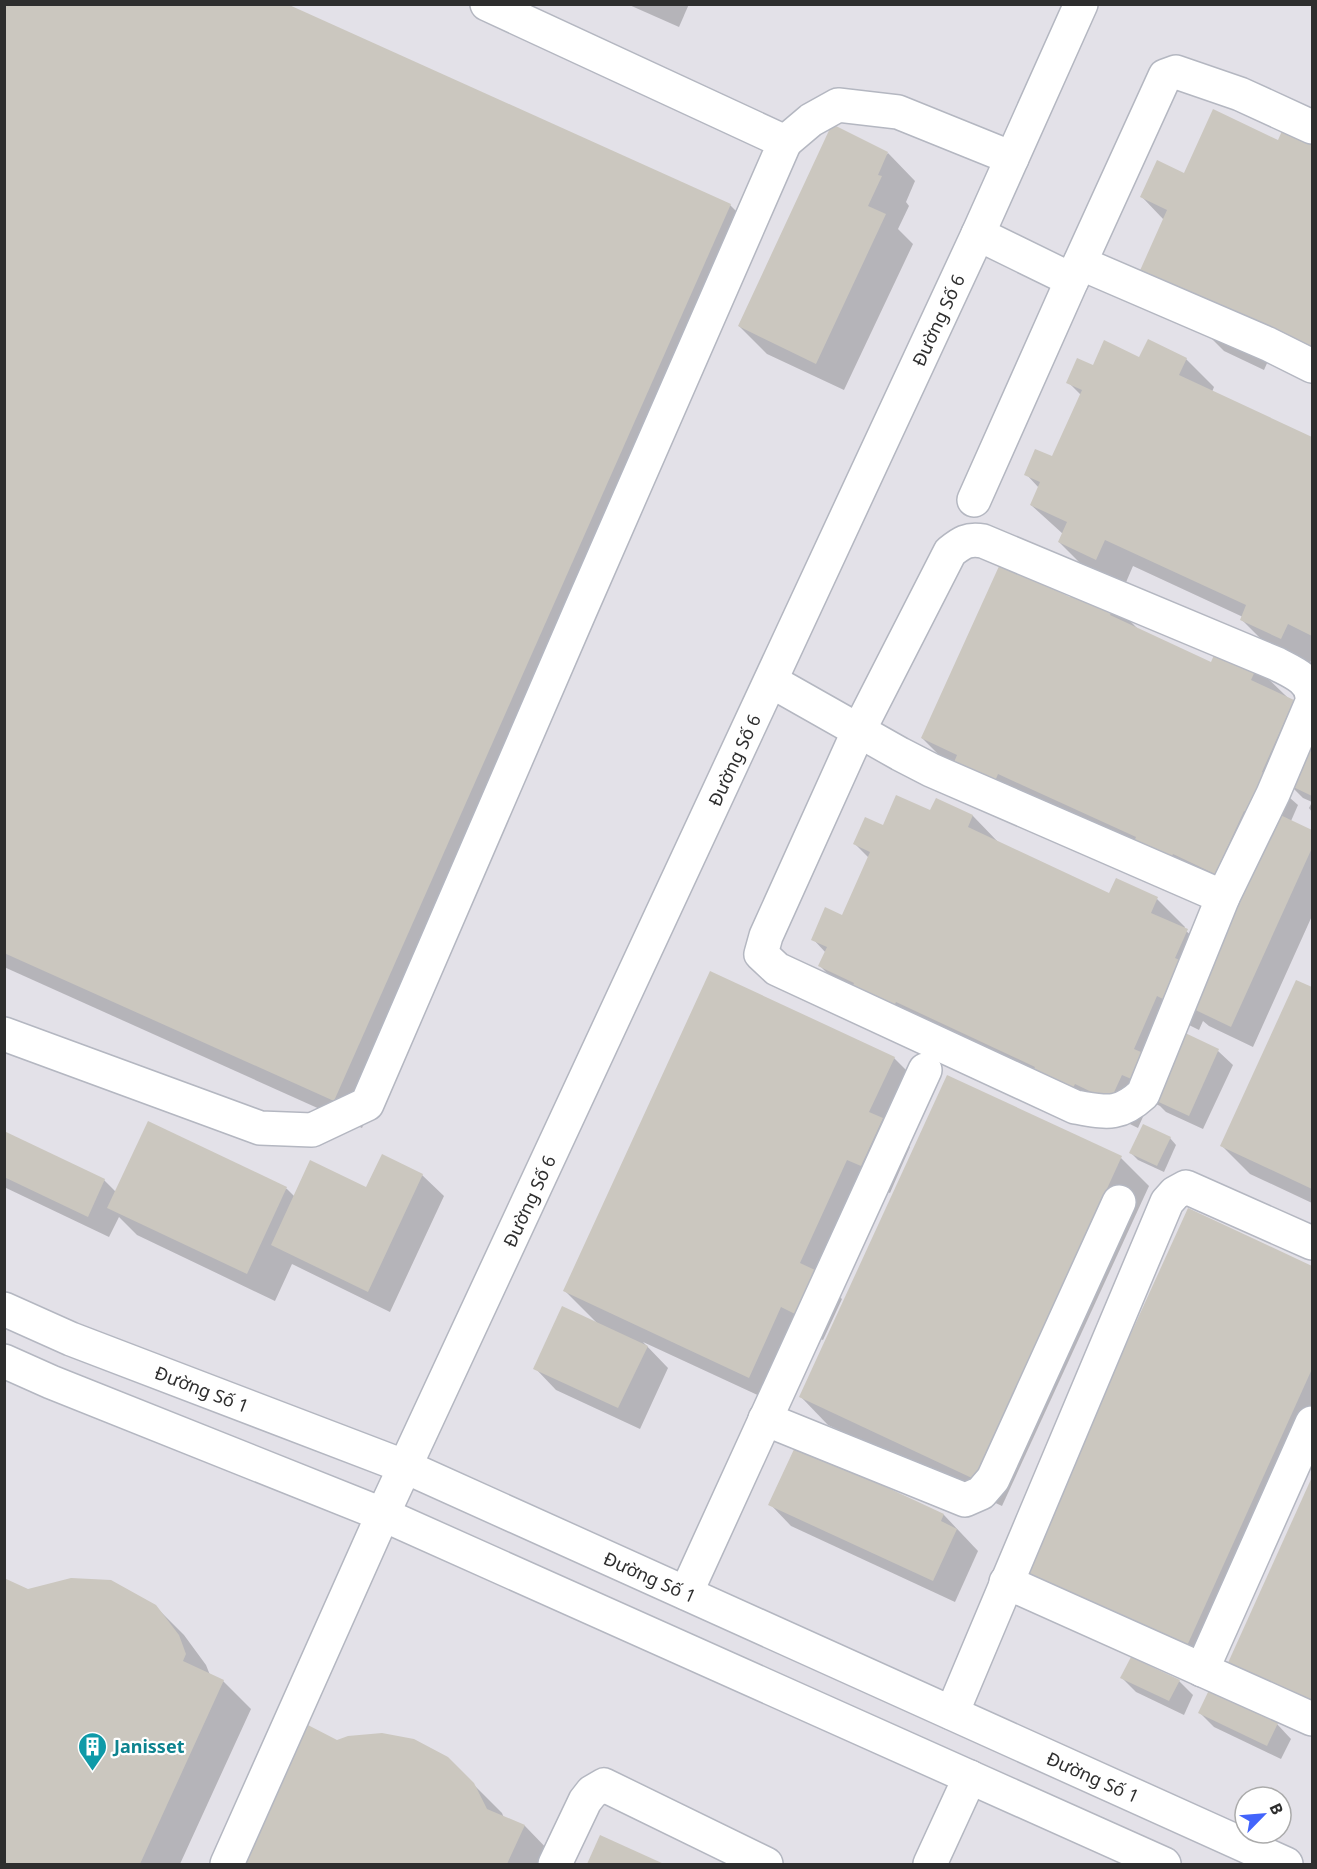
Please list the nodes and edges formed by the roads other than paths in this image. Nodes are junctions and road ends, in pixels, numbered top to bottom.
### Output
1 (487, 4) edge
2 (1081, 4) edge
3 (1312, 127) edge
4 (784, 142) junction
5 (1012, 158) junction
6 (978, 234) junction
7 (1076, 272) junction
8 (1312, 366) edge
9 (974, 500) dead end
10 (771, 681) junction
11 (1312, 698) edge
12 (1312, 702) edge
13 (859, 730) junction
14 (1223, 897) junction
15 (4, 1034) edge
16 (925, 1070) dead end
17 (1119, 1202) dead end
18 (1312, 1244) edge
19 (4, 1309) edge
20 (4, 1361) edge
21 (765, 1419) junction
22 (1312, 1423) edge
23 (406, 1467) junction
24 (384, 1515) junction
25 (1006, 1582) junction
26 (686, 1593) junction
27 (1202, 1670) junction
28 (952, 1713) junction
29 (1312, 1719) edge
30 (970, 1777) junction
31 (227, 1864) edge
32 (555, 1864) edge
33 (765, 1864) edge
34 (930, 1864) edge
35 (1164, 1864) edge
36 (1286, 1864) edge

1 - 4 street
2 - 5 street, Đường Số 6
3 - 7 street
4 - 5 street
4 - 15 street
5 - 6 street, Đường Số 6
6 - 7 street
6 - 10 street, Đường Số 6
7 - 8 street
7 - 9 street
10 - 13 street
10 - 23 street, Đường Số 6
11 - 13 street
12 - 14 street
13 - 14 street
13 - 14 street
16 - 21 street
17 - 21 street
18 - 25 street
19 - 23 street, Đường Số 1
20 - 24 street
21 - 26 street
22 - 27 street
23 - 24 street, Đường Số 6
23 - 26 street, Đường Số 1
24 - 30 street
24 - 31 street, Đường Số 6
25 - 27 street
25 - 28 street
26 - 28 street, Đường Số 1
27 - 29 street
28 - 36 street, Đường Số 1
30 - 34 street
30 - 35 street
32 - 33 street

